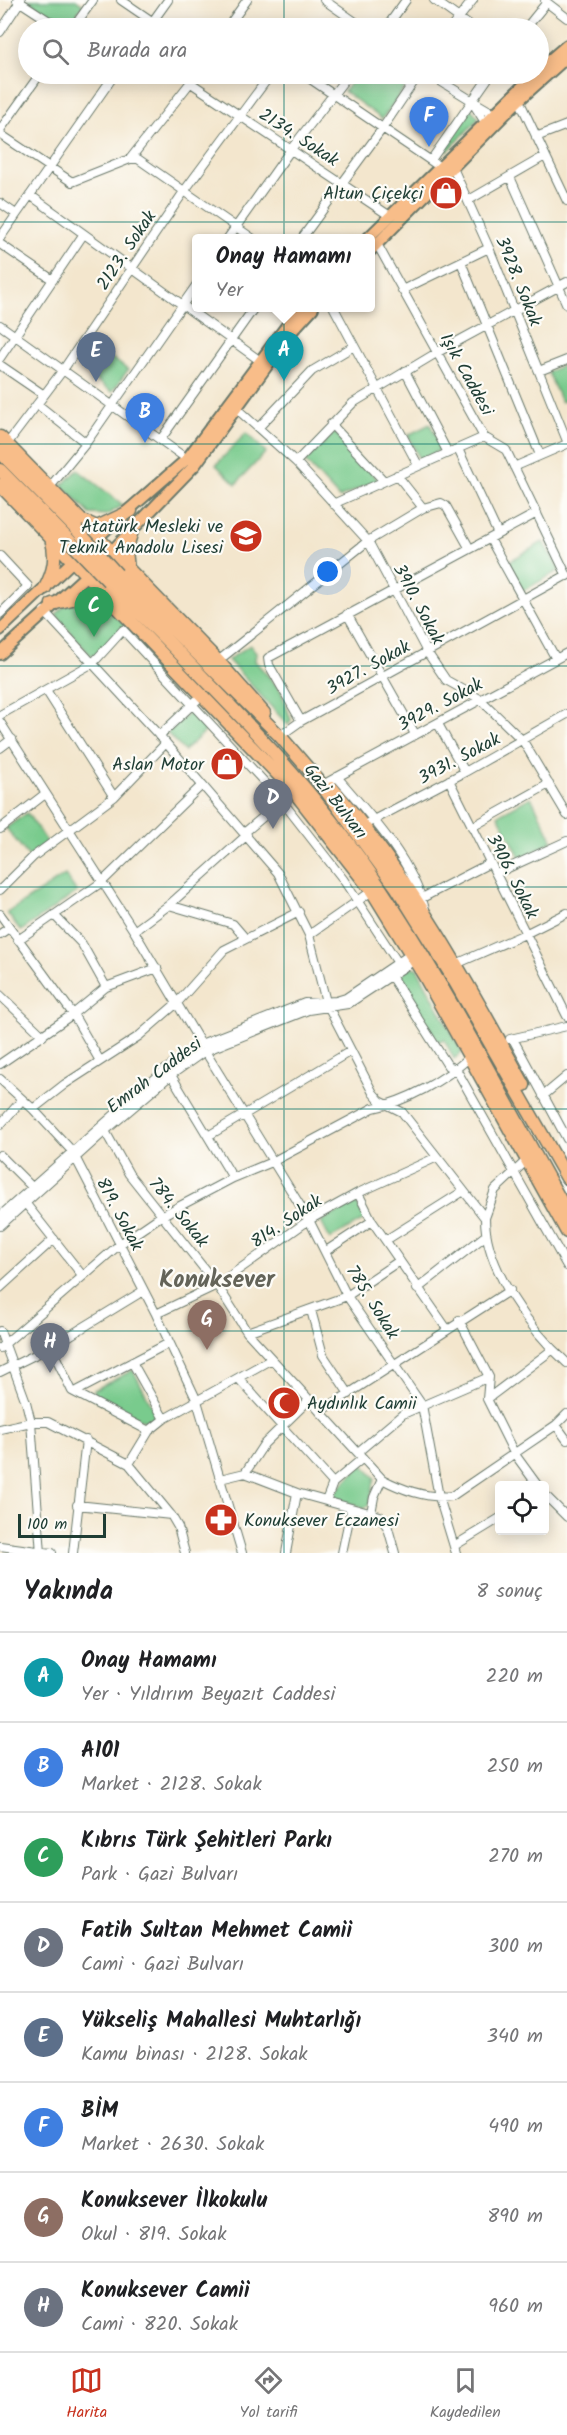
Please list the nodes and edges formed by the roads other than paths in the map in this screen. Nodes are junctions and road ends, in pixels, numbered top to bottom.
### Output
1 (93, 0) edge
2 (121, 0) edge
3 (168, 0) edge
4 (247, 0) edge
5 (405, 0) edge
6 (434, 0) edge
7 (473, 0) edge
8 (19, 1) edge
9 (327, 1) edge
10 (545, 1) edge
11 (45, 18) edge
12 (80, 18) edge
13 (142, 18) edge
14 (155, 18) edge
15 (235, 18) edge
16 (350, 18) edge
17 (393, 18) edge
18 (459, 18) joint
19 (533, 18) edge
20 (567, 18) edge
21 (0, 32) edge
22 (567, 45) edge
23 (567, 57) edge
24 (549, 60) edge
25 (549, 73) edge
26 (33, 84) edge
27 (108, 84) edge
28 (190, 84) edge
29 (192, 84) edge
30 (264, 84) edge
31 (318, 84) edge
32 (341, 84) edge
33 (411, 84) edge
34 (445, 84) edge
35 (483, 84) edge
36 (524, 84) edge
37 (537, 84) edge
38 (332, 94) junction
39 (471, 100) junction
40 (519, 100) junction
41 (240, 116) junction
42 (490, 121) junction
43 (567, 126) edge
44 (382, 129) junction
45 (0, 132) edge
46 (536, 137) junction
47 (292, 148) junction
48 (545, 156) junction
49 (129, 159) junction
50 (436, 164) junction
51 (48, 168) junction
52 (453, 168) junction
53 (510, 177) junction
54 (342, 183) junction
55 (185, 190) junction
56 (30, 195) junction
57 (469, 200) junction
58 (567, 201) edge
59 (0, 202) edge
60 (16, 214) junction
61 (390, 216) junction
62 (236, 227) junction
63 (231, 234) edge
64 (246, 234) edge
65 (305, 234) edge
66 (83, 235) junction
67 (0, 237) edge
68 (375, 239) edge
69 (375, 241) edge
70 (0, 244) edge
71 (489, 248) junction
72 (375, 249) edge
73 (461, 262) junction
74 (132, 267) junction
75 (53, 280) junction
76 (567, 282) edge
77 (558, 286) junction
78 (402, 290) junction
79 (192, 291) edge
80 (567, 305) edge
81 (182, 306) junction
82 (515, 309) junction
83 (251, 312) edge
84 (297, 312) edge
85 (309, 312) edge
86 (335, 312) edge
87 (0, 325) edge
88 (486, 325) junction
89 (14, 335) junction
90 (232, 340) junction
91 (354, 346) junction
92 (438, 352) junction
93 (0, 358) edge
94 (259, 360) junction
95 (567, 360) edge
96 (0, 365) edge
97 (63, 370) junction
98 (405, 371) junction
99 (539, 371) junction
100 (378, 388) junction
101 (44, 395) junction
102 (112, 403) junction
103 (37, 404) junction
104 (237, 410) junction
105 (331, 424) junction
106 (259, 427) junction
107 (484, 437) junction
108 (161, 438) junction
109 (567, 442) edge
110 (86, 443) junction
111 (2, 444) edge
112 (458, 449) junction
113 (448, 453) junction
114 (540, 455) junction
115 (187, 459) junction
116 (296, 462) junction
117 (418, 465) junction
118 (514, 466) junction
119 (0, 470) edge
120 (397, 476) junction
121 (384, 481) junction
122 (0, 485) edge
123 (49, 488) junction
124 (333, 504) junction
125 (423, 508) junction
126 (131, 511) junction
127 (537, 513) junction
128 (77, 516) junction
129 (134, 525) junction
130 (498, 534) junction
131 (72, 535) junction
132 (99, 536) junction
133 (51, 537) junction
134 (489, 539) junction
135 (368, 541) junction
136 (470, 549) junction
137 (112, 552) junction
138 (0, 556) edge
139 (73, 560) junction
140 (564, 565) edge
141 (86, 575) junction
142 (118, 575) junction
143 (567, 576) edge
144 (45, 588) junction
145 (396, 590) junction
146 (523, 598) junction
147 (112, 602) junction
148 (48, 608) junction
149 (0, 614) edge
150 (347, 614) junction
151 (0, 630) edge
152 (427, 652) junction
153 (567, 653) edge
154 (0, 654) edge
155 (556, 659) junction
156 (218, 661) junction
157 (93, 663) junction
158 (382, 676) junction
159 (46, 690) junction
160 (198, 699) junction
161 (480, 699) junction
162 (567, 714) edge
163 (0, 715) edge
164 (301, 721) junction
165 (0, 722) edge
166 (438, 724) junction
167 (415, 734) junction
168 (159, 736) junction
169 (280, 736) junction
170 (12, 739) junction
171 (523, 741) junction
172 (166, 743) junction
173 (0, 748) edge
174 (279, 757) junction
175 (300, 759) junction
176 (465, 772) junction
177 (332, 780) junction
178 (449, 780) junction
179 (549, 784) junction
180 (202, 785) junction
181 (292, 789) junction
182 (45, 794) junction
183 (114, 797) junction
184 (282, 801) junction
185 (567, 815) edge
186 (369, 822) junction
187 (472, 827) junction
188 (0, 829) edge
189 (69, 831) junction
190 (246, 834) junction
191 (567, 841) edge
192 (490, 863) junction
193 (496, 873) junction
194 (102, 882) junction
195 (0, 890) edge
196 (372, 891) junction
197 (422, 898) junction
198 (358, 901) junction
199 (169, 905) junction
200 (299, 912) junction
201 (0, 914) edge
202 (54, 915) junction
203 (427, 916) junction
204 (566, 917) edge
205 (9, 928) junction
206 (134, 931) junction
207 (0, 934) edge
208 (525, 934) junction
209 (309, 935) junction
210 (245, 938) junction
211 (18, 940) junction
212 (413, 957) junction
213 (398, 963) junction
214 (456, 964) junction
215 (156, 968) junction
216 (391, 976) junction
217 (106, 987) junction
218 (0, 995) edge
219 (177, 1003) junction
220 (327, 1005) junction
221 (74, 1014) junction
222 (567, 1016) edge
223 (567, 1026) edge
224 (43, 1036) junction
225 (513, 1039) junction
226 (500, 1040) junction
227 (203, 1048) junction
228 (349, 1052) junction
229 (469, 1058) junction
230 (100, 1061) junction
231 (0, 1064) edge
232 (456, 1069) junction
233 (171, 1075) junction
234 (567, 1076) edge
235 (0, 1079) edge
236 (543, 1096) junction
237 (22, 1100) junction
238 (390, 1105) junction
239 (33, 1108) junction
240 (244, 1114) junction
241 (0, 1125) edge
242 (105, 1131) junction
243 (208, 1136) junction
244 (567, 1139) edge
245 (72, 1151) junction
246 (0, 1155) edge
247 (435, 1158) junction
248 (75, 1160) junction
249 (527, 1160) junction
250 (272, 1162) junction
251 (567, 1162) edge
252 (514, 1171) junction
253 (233, 1178) junction
254 (567, 1178) edge
255 (33, 1188) junction
256 (462, 1192) junction
257 (358, 1193) junction
258 (26, 1204) junction
259 (567, 1212) edge
260 (0, 1216) edge
261 (161, 1216) junction
262 (485, 1218) junction
263 (309, 1220) junction
264 (372, 1221) junction
265 (0, 1226) edge
266 (567, 1232) edge
267 (485, 1236) junction
268 (54, 1239) junction
269 (386, 1240) junction
270 (120, 1244) junction
271 (326, 1251) junction
272 (399, 1261) junction
273 (567, 1266) edge
274 (82, 1275) junction
275 (217, 1286) junction
276 (0, 1288) edge
277 (417, 1289) junction
278 (510, 1290) junction
279 (143, 1291) junction
280 (347, 1296) junction
281 (311, 1310) junction
282 (156, 1314) junction
283 (459, 1320) junction
284 (447, 1329) junction
285 (0, 1331) edge
286 (247, 1332) junction
287 (169, 1343) junction
288 (2, 1346) edge
289 (51, 1347) junction
290 (552, 1350) junction
291 (270, 1360) junction
292 (132, 1362) junction
293 (567, 1363) edge
294 (395, 1365) junction
295 (14, 1367) junction
296 (0, 1372) edge
297 (489, 1377) junction
298 (238, 1379) junction
299 (75, 1392) junction
300 (349, 1394) junction
301 (487, 1399) junction
302 (309, 1400) junction
303 (197, 1401) junction
304 (422, 1405) junction
305 (320, 1412) junction
306 (567, 1414) edge
307 (164, 1419) junction
308 (31, 1422) junction
309 (556, 1425) junction
310 (282, 1428) junction
311 (0, 1429) edge
312 (149, 1431) junction
313 (86, 1440) junction
314 (567, 1440) edge
315 (514, 1453) junction
316 (361, 1455) junction
317 (129, 1464) junction
318 (245, 1473) junction
319 (220, 1479) junction
320 (382, 1479) junction
321 (535, 1481) edge
322 (333, 1483) junction
323 (297, 1493) junction
324 (439, 1497) junction
325 (549, 1499) edge
326 (326, 1501) junction
327 (77, 1505) junction
328 (351, 1510) junction
329 (371, 1513) junction
330 (171, 1515) junction
331 (567, 1517) edge
332 (495, 1521) edge
333 (0, 1546) edge
334 (455, 1549) edge
335 (41, 1552) edge
336 (52, 1553) edge
337 (73, 1553) edge
338 (186, 1553) edge
339 (242, 1553) edge
340 (286, 1553) edge
341 (342, 1553) edge
342 (395, 1553) edge

1 - 12 street
2 - 13 street
3 - 14 street
4 - 15 street
5 - 17 street
6 - 18 street
7 - 18 street
8 - 11 street
8 - 21 street
9 - 16 street
10 - 19 street
10 - 20 street
22 - 24 main road
23 - 25 main road
26 - 45 street
27 - 51 street
28 - 49 street
29 - 41 street, 2134. Sokak
30 - 41 street, 2123. Sokak
31 - 38 street
32 - 38 street
33 - 44 street
34 - 39 street
35 - 39 street
36 - 42 main road
37 - 40 main road
38 - 44 street
38 - 47 street
39 - 42 street
39 - 50 street
40 - 42 main road
40 - 46 street
41 - 47 street, 2134. Sokak
41 - 55 street, 2123. Sokak
42 - 50 main road
42 - 52 main road
43 - 46 street
44 - 50 street
44 - 54 street
45 - 51 street
46 - 48 street
47 - 54 street, 2134. Sokak
47 - 62 street
48 - 53 street
48 - 58 street
49 - 51 street
49 - 55 street
50 - 61 main road
51 - 56 street
52 - 57 street, 3928. Sokak
52 - 69 main road
53 - 57 street
53 - 77 street
54 - 61 street, 2134. Sokak
54 - 65 street
55 - 62 street
55 - 74 street, 2123. Sokak
56 - 60 street
56 - 66 street
57 - 71 street, 3928. Sokak
59 - 60 street
60 - 67 street
61 - 68 main road
62 - 63 street
62 - 64 street
66 - 74 street
66 - 75 street
70 - 75 street
71 - 73 street
71 - 82 street, 3928. Sokak
72 - 78 street, Işık Caddesi
73 - 78 street
73 - 88 street
74 - 81 street
74 - 97 street, 2123. Sokak
75 - 89 street
76 - 77 street
77 - 80 street
77 - 82 street
78 - 92 street, Işık Caddesi
79 - 81 street
81 - 90 street
81 - 102 street
82 - 88 street
82 - 99 street, 3928. Sokak
83 - 90 street
84 - 94 main road
85 - 104 main road
86 - 91 street
87 - 89 street
88 - 92 street
88 - 114 street
89 - 93 street
89 - 97 street
90 - 94 street
90 - 108 street
91 - 100 street
91 - 106 street
92 - 98 street
92 - 107 street, Işık Caddesi
94 - 115 main road
95 - 99 street
96 - 101 street
97 - 101 street, 2123. Sokak
97 - 102 street
98 - 100 street
98 - 113 street
99 - 109 street, 3928. Sokak
100 - 105 street
100 - 117 street
101 - 103 street, 2123. Sokak
102 - 108 street
102 - 110 street
103 - 110 street
103 - 111 street, 2123. Sokak
104 - 106 street, 3910. Sokak
104 - 129 main road
105 - 116 street
105 - 121 street
106 - 116 street, 3910. Sokak
107 - 112 street
107 - 118 street, Işık Caddesi
108 - 115 street
109 - 114 street
110 - 123 street
111 - 123 highway
111 - 131 highway, Gazi Bulvarı
112 - 113 street
112 - 130 street
113 - 117 street
114 - 118 street
115 - 126 main road
116 - 124 street, 3910. Sokak
117 - 120 street
118 - 127 street, Işık Caddesi
119 - 131 highway, Gazi Bulvarı
120 - 121 street
120 - 125 street
121 - 124 street
122 - 133 highway
123 - 128 highway
124 - 135 street, 3910. Sokak
125 - 135 street
125 - 136 street
126 - 128 highway
126 - 132 main road
127 - 130 street
127 - 140 street, Işık Caddesi
128 - 132 highway
129 - 137 main road
129 - 142 highway
130 - 134 street
131 - 142 highway, Gazi Bulvarı, bridge
132 - 137 highway
132 - 139 main road
133 - 139 highway
133 - 144 highway
134 - 136 street
134 - 146 street
135 - 145 street, 3910. Sokak
135 - 156 street
136 - 145 street
137 - 141 main road
137 - 142 highway
138 - 149 street
139 - 141 highway
139 - 144 main road
140 - 143 street, Işık Caddesi
141 - 147 highway
141 - 148 main road
142 - 156 highway
142 - 169 highway, Gazi Bulvarı
142 - 174 highway, Gazi Bulvarı
143 - 146 street, 3927. Sokak
144 - 151 main road
145 - 150 street
145 - 152 street, 3910. Sokak
146 - 152 street, 3927. Sokak
146 - 155 street
147 - 148 highway
147 - 160 highway
148 - 154 main road
148 - 157 street
150 - 158 street
150 - 164 street
152 - 158 street, 3927. Sokak
152 - 161 street, 3910. Sokak
153 - 155 street, 3929. Sokak
155 - 161 street, 3929. Sokak
156 - 169 highway
157 - 159 street
157 - 160 street
157 - 168 street
158 - 164 street, 3927. Sokak
158 - 167 street
159 - 163 street
159 - 183 street
160 - 168 street
160 - 174 highway
160 - 181 highway
160 - 184 street
161 - 166 street, 3929. Sokak
161 - 171 street, 3910. Sokak
162 - 171 street, 3931. Sokak
164 - 169 street, 3927. Sokak
165 - 170 street, 785. Sokak
166 - 167 street, 3929. Sokak
166 - 176 street
167 - 177 street, 3929. Sokak
168 - 172 street
169 - 175 highway, Gazi Bulvarı
170 - 173 street
170 - 182 street, 785. Sokak
171 - 176 street, 3931. Sokak
171 - 179 street, 3910. Sokak
172 - 180 street
172 - 183 street
174 - 259 highway, Gazi Bulvarı
175 - 177 highway
175 - 254 highway, Gazi Bulvarı
176 - 178 street, 3931. Sokak
177 - 186 highway
178 - 186 street, 3931. Sokak
178 - 187 street, 3906. Sokak
179 - 185 street, 3910. Sokak
179 - 187 street
180 - 190 street
180 - 194 street
181 - 184 street
181 - 196 highway
182 - 188 street
182 - 189 street, 785. Sokak
183 - 189 street
184 - 190 street
184 - 198 street
186 - 197 street
186 - 203 highway
187 - 192 street, 3906. Sokak
189 - 194 street, 785. Sokak
189 - 195 street
190 - 199 street
190 - 200 street
191 - 193 street
192 - 193 street, 3906. Sokak
192 - 197 street
193 - 208 street, 3906. Sokak
194 - 202 street
194 - 206 street, 785. Sokak
196 - 198 street
196 - 212 highway
197 - 203 street
198 - 209 street
198 - 213 street
199 - 206 street
199 - 210 street
200 - 209 street
200 - 210 street
201 - 205 street
202 - 211 street
202 - 217 street
203 - 214 highway
204 - 208 street
205 - 207 street
205 - 211 street
206 - 215 street, 785. Sokak
208 - 214 street
208 - 222 street, 3906. Sokak
209 - 220 street
210 - 219 street
211 - 221 street
212 - 213 street, Emrah Caddesi
212 - 216 street, Emrah Caddesi
212 - 229 highway
213 - 220 street, Emrah Caddesi
214 - 226 highway
215 - 217 street
215 - 219 street, 785. Sokak
216 - 220 street, Emrah Caddesi
216 - 232 street
217 - 221 street
218 - 224 street
219 - 227 street, 785. Sokak
219 - 230 street
220 - 227 street, Emrah Caddesi
220 - 228 street
221 - 224 street
221 - 230 street
223 - 225 street
224 - 231 street
225 - 226 street
225 - 236 street
226 - 251 highway
227 - 233 street, Emrah Caddesi
227 - 240 street, 785. Sokak
227 - 245 street, Emrah Caddesi
228 - 238 street
228 - 240 street
229 - 232 street
229 - 249 highway
230 - 239 street
232 - 238 street
232 - 252 street
233 - 242 street, Emrah Caddesi
233 - 243 street
234 - 236 street
235 - 237 street, 819. Sokak
236 - 244 street
237 - 239 street, 819. Sokak
237 - 241 street
238 - 247 street
238 - 250 street
239 - 245 street, 819. Sokak
240 - 243 street
240 - 250 street, 785. Sokak
242 - 248 street, Emrah Caddesi
242 - 261 street, 784. Sokak
243 - 253 street
245 - 248 street, 819. Sokak
245 - 255 street, Emrah Caddesi
246 - 255 street
247 - 256 street
247 - 257 street, 814. Sokak
248 - 258 street, Emrah Caddesi
248 - 270 street, 819. Sokak
249 - 252 street
249 - 266 highway
250 - 253 street
250 - 263 street, 785. Sokak
252 - 262 street
252 - 273 street
253 - 261 street
255 - 260 street, Emrah Caddesi
256 - 262 street
256 - 269 street
257 - 263 street, 814. Sokak
257 - 264 street
258 - 265 street, Emrah Caddesi
258 - 268 street
261 - 270 street
261 - 275 street, 784. Sokak
262 - 267 street
263 - 271 street, 785. Sokak
263 - 275 street, 814. Sokak
264 - 269 street
264 - 271 street
267 - 277 street
267 - 278 street
268 - 274 street
268 - 276 street
269 - 272 street
270 - 274 street
270 - 279 street, 819. Sokak
271 - 280 street, 785. Sokak
272 - 277 street
272 - 280 street
274 - 288 street
275 - 282 street, 814. Sokak
275 - 286 street, 784. Sokak
277 - 284 street
278 - 283 street
278 - 290 street
279 - 282 street, 819. Sokak
279 - 289 street
280 - 281 street
280 - 294 street, 785. Sokak
281 - 286 street
281 - 300 street
282 - 287 street, 819. Sokak
283 - 284 street
283 - 297 street
284 - 294 street
285 - 288 street
286 - 291 street, 784. Sokak
287 - 292 street
287 - 303 street, 819. Sokak
288 - 295 street
289 - 295 street
289 - 299 street
290 - 293 street
290 - 301 street
291 - 298 street
291 - 302 street, 784. Sokak
292 - 299 street
292 - 307 street
294 - 300 street
294 - 304 street, 785. Sokak
295 - 296 street
295 - 308 street
297 - 301 street
297 - 304 street
298 - 303 street
298 - 310 street
299 - 312 street
300 - 305 street
301 - 315 street
302 - 305 street, 784. Sokak
302 - 310 street
303 - 307 street
303 - 319 street, 819. Sokak
304 - 316 street
304 - 324 street, 785. Sokak
305 - 316 street, 784. Sokak
306 - 309 street
307 - 312 street
308 - 311 street
308 - 313 street
308 - 335 street
309 - 314 street
309 - 315 street
310 - 318 street
310 - 322 street
312 - 317 street
313 - 317 street
313 - 327 street
315 - 321 street
315 - 324 street
316 - 320 street, 784. Sokak
316 - 322 street
317 - 330 street
318 - 319 street
318 - 323 street
319 - 339 street, 819. Sokak
320 - 324 street, 784. Sokak
320 - 329 street
322 - 326 street
323 - 326 street
323 - 340 street
324 - 334 street, 785. Sokak
325 - 331 street
326 - 328 street
327 - 330 street
327 - 337 street
328 - 329 street
328 - 341 street
329 - 342 street
330 - 338 street
332 - 334 street
333 - 335 street
335 - 336 street

